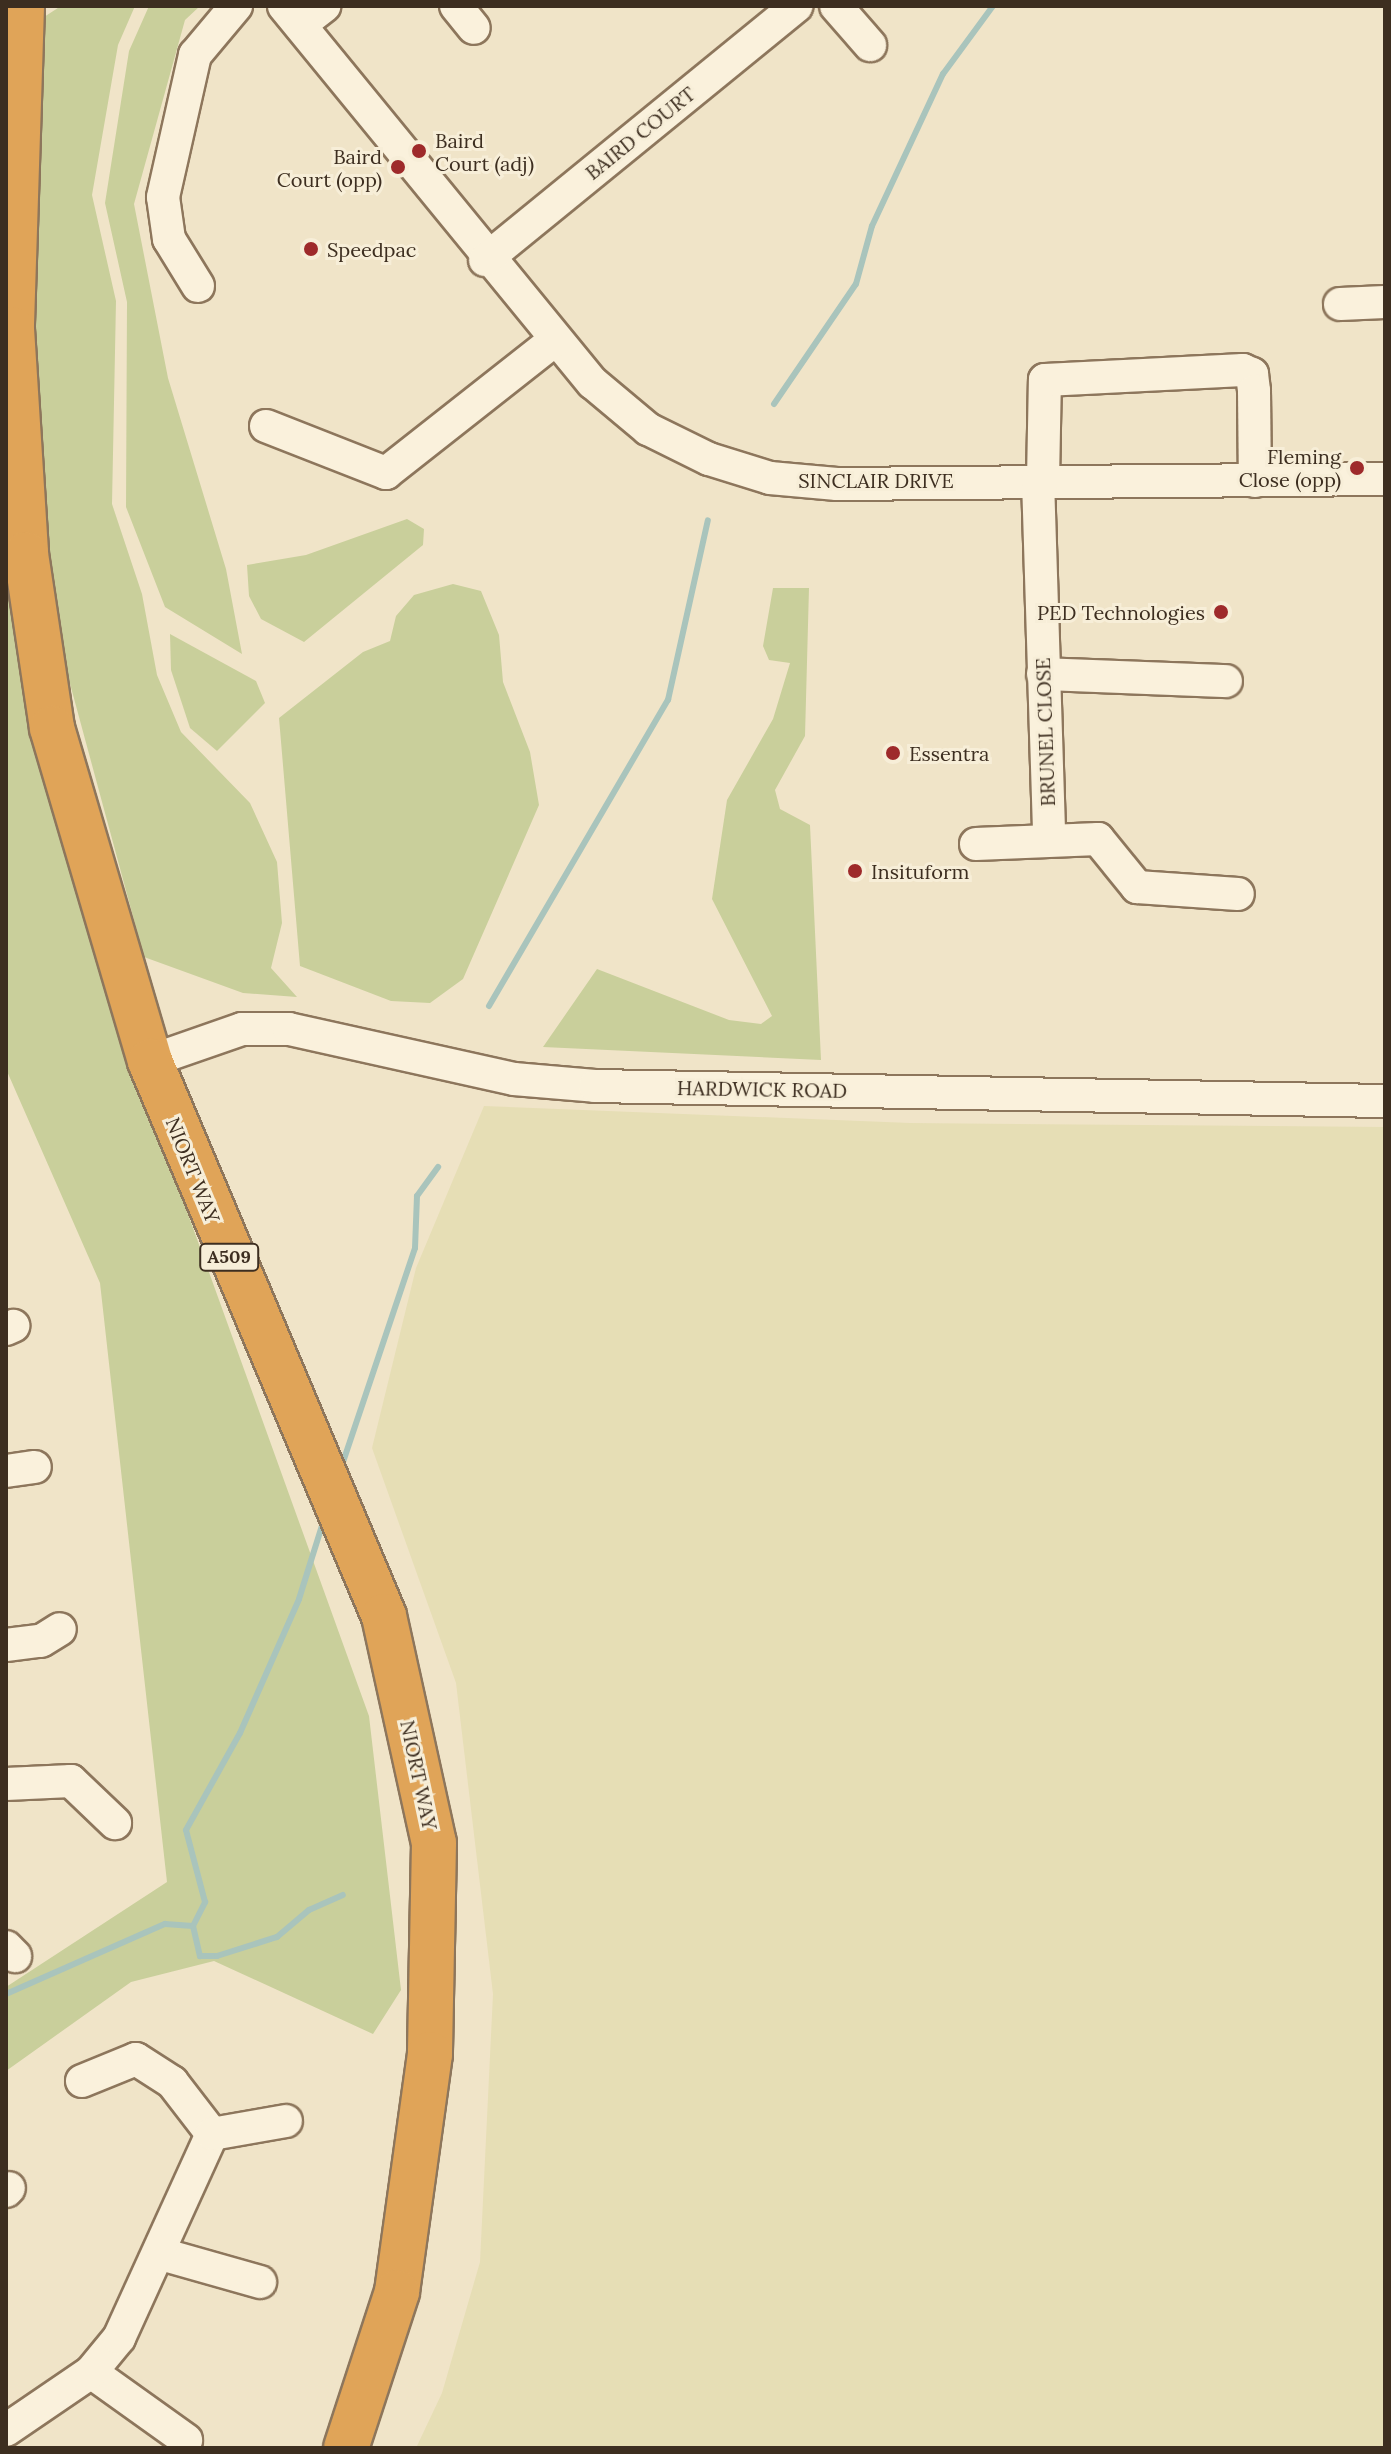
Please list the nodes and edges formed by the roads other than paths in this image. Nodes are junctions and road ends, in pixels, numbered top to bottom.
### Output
1 (22, 6) edge
2 (236, 6) edge
3 (796, 6) edge
4 (836, 6) edge
5 (302, 12) edge
6 (870, 45) dead end
7 (485, 260) junction
8 (198, 286) dead end
9 (1385, 302) edge
10 (1340, 304) dead end
11 (555, 340) junction
12 (266, 426) dead end
13 (1385, 479) edge
14 (1040, 480) junction
15 (1255, 481) junction
16 (1043, 674) junction
17 (1226, 681) dead end
18 (1049, 839) junction
19 (976, 844) dead end
20 (1238, 894) dead end
21 (150, 1061) junction
22 (1385, 1101) edge
23 (60, 1629) dead end
24 (6, 1645) edge
25 (6, 1784) edge
26 (115, 1823) dead end
27 (82, 2081) dead end
28 (286, 2121) dead end
29 (212, 2134) junction
30 (161, 2254) junction
31 (260, 2282) dead end
32 (91, 2372) junction
33 (6, 2430) edge
34 (186, 2440) dead end
35 (346, 2448) edge

1 - 21 highway, NIORT WAY / A509
2 - 8 street
3 - 7 street, BAIRD COURT
4 - 6 street
5 - 7 street, SINCLAIR DRIVE
7 - 11 street, SINCLAIR DRIVE
9 - 10 street
11 - 12 street
11 - 14 street, SINCLAIR DRIVE
13 - 15 street, SINCLAIR DRIVE
14 - 15 street, SINCLAIR DRIVE
14 - 15 street, BRUNEL CLOSE
14 - 16 street, BRUNEL CLOSE
16 - 17 street
16 - 18 street, BRUNEL CLOSE
18 - 19 street
18 - 20 street
21 - 22 street, HARDWICK ROAD
21 - 35 highway, NIORT WAY / A509
23 - 24 street
25 - 26 street
27 - 29 street
28 - 29 street
29 - 30 street
30 - 31 street
30 - 32 street
32 - 33 street
32 - 34 street

